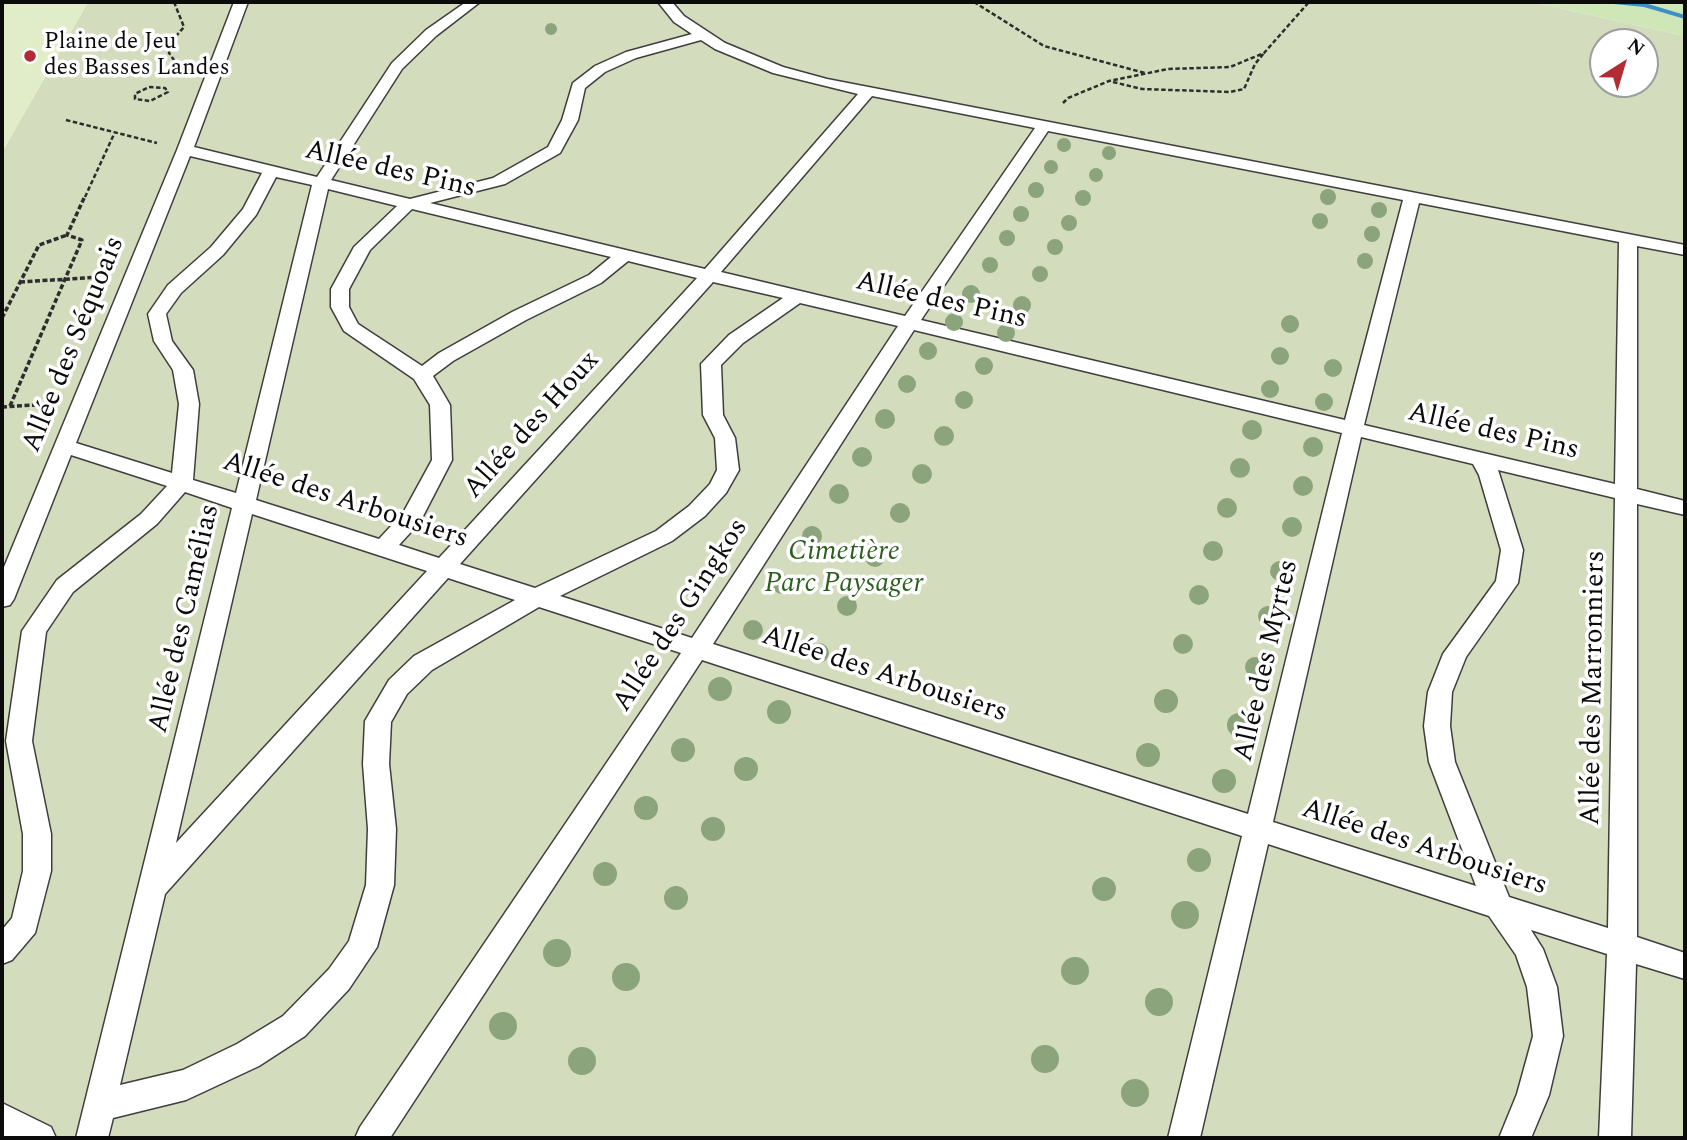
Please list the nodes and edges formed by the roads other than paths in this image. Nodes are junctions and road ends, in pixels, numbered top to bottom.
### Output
1 (242, 2) edge
2 (474, 2) edge
3 (665, 2) edge
4 (702, 35) junction
5 (867, 93) junction
6 (1043, 127) junction
7 (185, 150) junction
8 (271, 171) junction
9 (321, 183) junction
10 (1412, 198) junction
11 (408, 204) junction
12 (1628, 239) junction
13 (1685, 250) edge
14 (625, 255) junction
15 (709, 275) junction
16 (798, 296) junction
17 (909, 323) junction
18 (422, 375) junction
19 (1353, 428) junction
20 (64, 446) junction
21 (1480, 458) junction
22 (182, 483) junction
23 (1626, 494) junction
24 (243, 503) junction
25 (1685, 508) edge
26 (384, 548) junction
27 (445, 568) junction
28 (538, 597) junction
29 (2, 599) edge
30 (697, 649) junction
31 (1259, 829) junction
32 (153, 888) junction
33 (1499, 907) junction
34 (1622, 946) junction
35 (2, 951) edge
36 (1685, 966) edge
37 (102, 1105) junction
38 (2, 1119) edge
39 (40, 1138) edge
40 (92, 1138) edge
41 (371, 1138) edge
42 (1184, 1138) edge
43 (1514, 1138) edge
44 (1615, 1138) edge

1 - 7 lane, Allée des Séquoais
2 - 9 lane, Allée des Camélias
3 - 4 lane
4 - 5 lane
4 - 11 lane
5 - 6 lane
5 - 15 lane, Allée des Houx
6 - 10 lane
6 - 17 lane, Allée des Gingkos
7 - 8 lane, Allée des Pins
7 - 20 lane, Allée des Séquoais
8 - 9 lane, Allée des Pins
8 - 22 lane
9 - 11 lane, Allée des Pins
9 - 24 lane, Allée des Camélias
10 - 12 lane
10 - 19 lane, Allée des Myrtes
11 - 14 lane, Allée des Pins
11 - 18 lane
12 - 13 lane
12 - 23 lane, Allée des Marronniers
14 - 15 lane, Allée des Pins
14 - 18 lane
15 - 16 lane, Allée des Pins
15 - 27 lane, Allée des Houx
16 - 17 lane, Allée des Pins
16 - 28 lane
17 - 19 lane, Allée des Pins
17 - 30 lane, Allée des Gingkos
18 - 26 lane
19 - 21 lane, Allée des Pins
19 - 31 lane, Allée des Myrtes
20 - 22 lane, Allée des Arbousiers
20 - 29 lane, Allée des Séquoais
21 - 23 lane, Allée des Pins
21 - 33 lane
22 - 24 lane, Allée des Arbousiers
22 - 35 lane
23 - 25 lane, Allée des Pins
23 - 34 lane, Allée des Marronniers
24 - 26 lane, Allée des Arbousiers
24 - 32 lane, Allée des Camélias
26 - 27 lane, Allée des Arbousiers
27 - 28 lane, Allée des Arbousiers
27 - 32 lane, Allée des Houx
28 - 30 lane, Allée des Arbousiers
28 - 37 lane
30 - 31 lane, Allée des Arbousiers
30 - 41 lane, Allée des Gingkos
31 - 33 lane, Allée des Arbousiers
31 - 42 lane, Allée des Myrtes
32 - 37 lane, Allée des Camélias
33 - 34 lane, Allée des Arbousiers
33 - 43 lane
34 - 36 lane, Allée des Arbousiers
34 - 44 lane, Allée des Marronniers
37 - 40 lane, Allée des Camélias
38 - 39 lane

